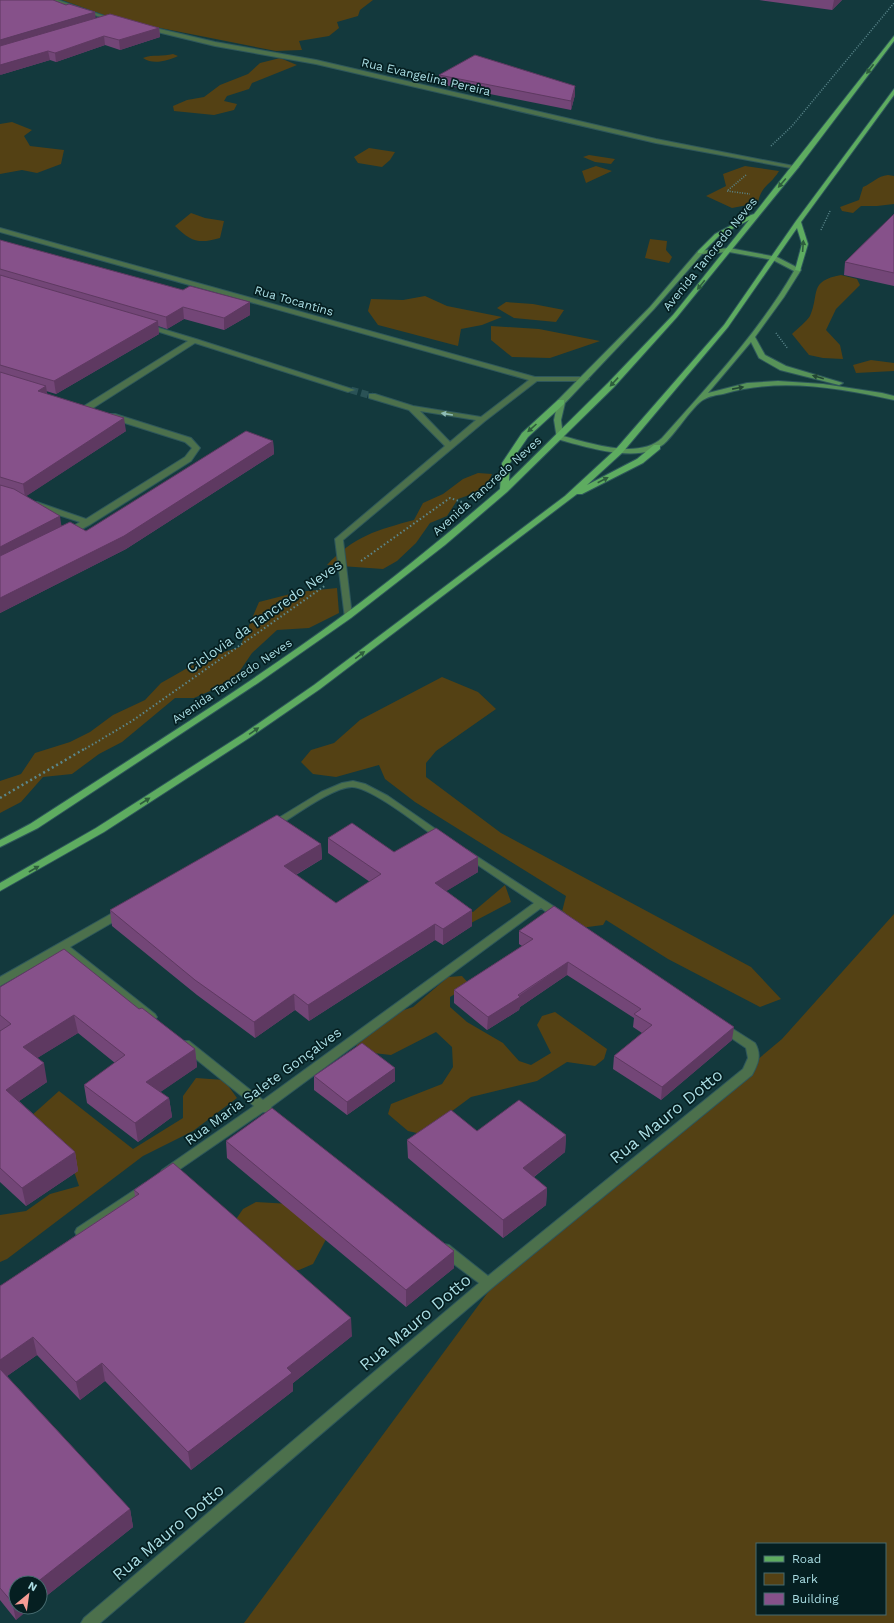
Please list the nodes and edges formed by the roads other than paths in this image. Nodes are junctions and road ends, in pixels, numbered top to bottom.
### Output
1 (53, 0) edge
2 (111, 19) junction
3 (104, 21) edge
4 (119, 21) edge
5 (140, 26) edge
6 (894, 38) edge
7 (894, 91) edge
8 (796, 167) junction
9 (757, 214) junction
10 (798, 222) junction
11 (0, 230) edge
12 (729, 250) junction
13 (700, 252) junction
14 (775, 258) junction
15 (798, 270) junction
16 (142, 324) edge
17 (751, 337) junction
18 (194, 340) junction
19 (535, 379) junction
20 (585, 379) junction
21 (352, 390) tunnel mouth
22 (882, 395) junction
23 (372, 396) tunnel mouth
24 (701, 398) junction
25 (894, 398) edge
26 (561, 402) junction
27 (412, 408) junction
28 (482, 419) junction
29 (560, 437) junction
30 (450, 446) junction
31 (657, 447) junction
32 (619, 451) junction
33 (504, 490) junction
34 (568, 498) junction
35 (22, 500) edge
36 (88, 522) junction
37 (60, 537) edge
38 (348, 616) junction
39 (263, 830) edge
40 (0, 844) edge
41 (0, 888) edge
42 (541, 903) junction
43 (131, 906) edge
44 (568, 921) edge
45 (62, 946) junction
46 (0, 982) edge
47 (711, 1020) edge
48 (159, 1024) edge
49 (178, 1038) edge
50 (263, 1106) junction
51 (275, 1116) edge
52 (70, 1240) edge
53 (438, 1244) edge
54 (488, 1283) junction
55 (89, 1623) edge

1 - 2 street
2 - 3 street
2 - 4 street
5 - 8 street, Rua Evangelina Pereira
6 -> 8 main road, Avenida Tancredo Neves
7 - 10 main road
8 -> 9 main road, Avenida Tancredo Neves
9 - 12 main road, Avenida Tancredo Neves
9 - 13 main road
10 - 14 main road
15 -> 10 main road
11 - 19 street, Rua Tocantins
12 - 13 main road
12 - 14 main road
12 -> 29 main road, Avenida Tancredo Neves
13 - 20 main road
14 - 15 main road
14 - 32 main road
15 - 17 main road
16 - 18 street
22 -> 17 main road
17 - 24 main road
18 - 21 street
18 - 36 street
19 - 20 street, Rua Tocantins
19 - 28 street
20 - 26 main road
24 -> 22 main road
22 - 25 main road
23 - 27 street
24 - 31 main road
26 - 29 main road
26 -> 33 main road
28 -> 27 street
27 - 30 street
28 - 30 street
29 - 32 main road
29 - 33 main road, Avenida Tancredo Neves
30 - 38 street
31 - 32 main road
34 -> 31 main road
32 - 34 main road
33 - 38 main road, Avenida Tancredo Neves
41 -> 34 main road
35 - 36 street
36 - 37 street
38 - 40 main road, Avenida Tancredo Neves
39 - 42 street
42 - 44 street
42 - 50 street, Rua Maria Salete Gonçalves
43 - 45 street
45 - 46 street
45 - 48 street
47 - 54 street, Rua Mauro Dotto
49 - 50 street
50 - 51 street
50 - 52 street, Rua Maria Salete Gonçalves
53 - 54 street
54 - 55 street, Rua Mauro Dotto

